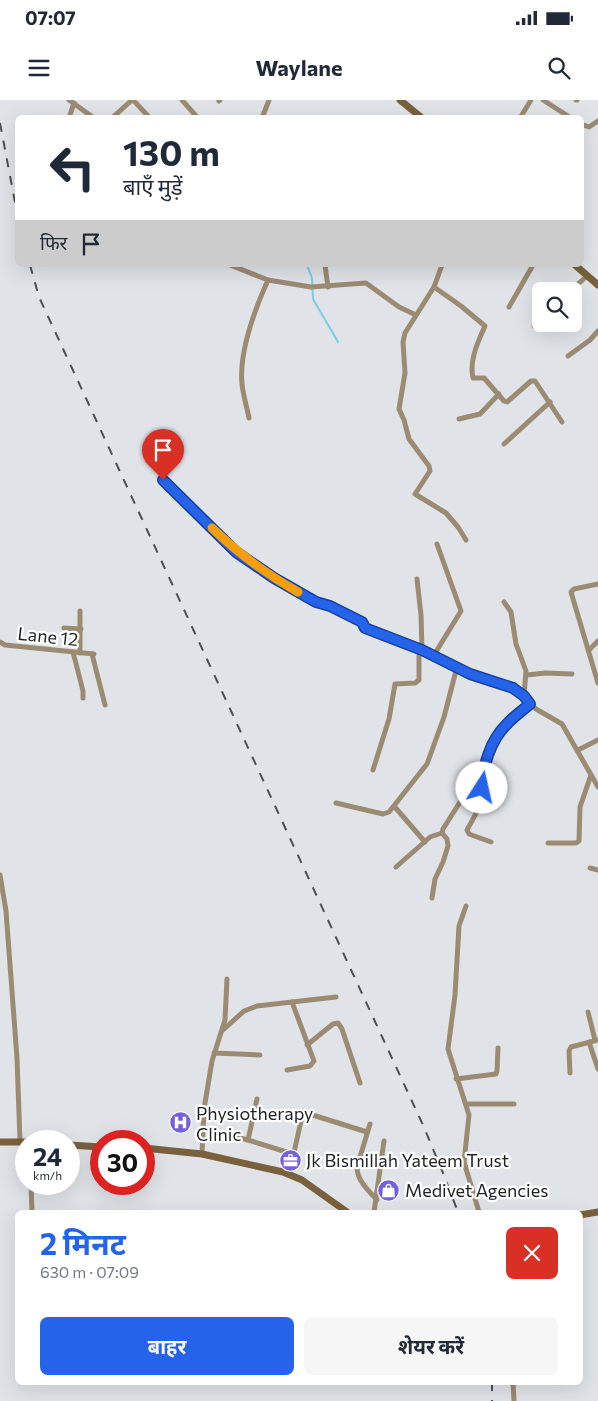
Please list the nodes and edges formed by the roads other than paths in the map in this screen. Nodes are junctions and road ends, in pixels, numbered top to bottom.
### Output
1 (133, 100) edge
2 (182, 100) edge
3 (269, 100) edge
4 (400, 100) edge
5 (532, 100) edge
6 (543, 100) edge
7 (72, 102) edge
8 (70, 115) edge
9 (90, 115) edge
10 (116, 115) edge
11 (147, 115) edge
12 (194, 115) edge
13 (263, 115) edge
14 (418, 115) edge
15 (522, 115) edge
16 (566, 115) edge
17 (598, 121) edge
18 (584, 125) edge
19 (235, 267) edge
20 (325, 267) edge
21 (441, 267) edge
22 (532, 267) edge
23 (577, 267) edge
24 (587, 276) junction
25 (268, 280) junction
26 (580, 282) edge
27 (598, 285) edge
28 (328, 287) junction
29 (434, 287) junction
30 (509, 307) dead end
31 (416, 315) junction
32 (598, 331) edge
33 (568, 356) dead end
34 (499, 394) junction
35 (550, 402) junction
36 (249, 418) dead end
37 (459, 419) dead end
38 (562, 422) dead end
39 (504, 444) dead end
40 (163, 480) dead end
41 (466, 540) dead end
42 (437, 544) dead end
43 (417, 579) dead end
44 (598, 584) edge
45 (504, 602) dead end
46 (80, 612) dead end
47 (64, 628) dead end
48 (81, 629) junction
49 (598, 641) edge
50 (0, 642) edge
51 (420, 649) junction
52 (589, 650) junction
53 (73, 652) junction
54 (80, 653) junction
55 (434, 655) junction
56 (457, 667) junction
57 (572, 674) dead end
58 (527, 675) junction
59 (598, 683) edge
60 (524, 696) junction
61 (83, 698) dead end
62 (530, 704) junction
63 (105, 706) dead end
64 (598, 740) edge
65 (578, 750) junction
66 (373, 770) dead end
67 (591, 775) junction
68 (483, 776) junction
69 (598, 786) edge
70 (336, 803) dead end
71 (394, 806) junction
72 (442, 833) junction
73 (425, 842) junction
74 (491, 842) dead end
75 (548, 842) dead end
76 (396, 867) dead end
77 (590, 868) dead end
78 (598, 870) edge
79 (0, 875) edge
80 (432, 898) dead end
81 (466, 906) dead end
82 (227, 979) dead end
83 (336, 997) dead end
84 (292, 1002) junction
85 (588, 1012) dead end
86 (222, 1030) junction
87 (594, 1040) edge
88 (308, 1045) junction
89 (498, 1048) dead end
90 (214, 1053) junction
91 (260, 1055) dead end
92 (598, 1069) edge
93 (287, 1070) dead end
94 (570, 1074) dead end
95 (456, 1079) junction
96 (360, 1082) dead end
97 (257, 1098) dead end
98 (466, 1104) junction
99 (514, 1104) dead end
100 (370, 1124) dead end
101 (204, 1129) junction
102 (22, 1130) edge
103 (367, 1132) junction
104 (248, 1140) junction
105 (384, 1141) dead end
106 (0, 1142) edge
107 (15, 1142) edge
108 (155, 1149) edge
109 (202, 1154) junction
110 (293, 1154) junction
111 (289, 1175) junction
112 (31, 1195) edge
113 (377, 1200) junction
114 (32, 1210) edge
115 (344, 1210) edge
116 (374, 1210) edge
117 (478, 1210) edge
118 (598, 1212) edge
119 (583, 1214) edge
120 (513, 1385) edge
121 (514, 1401) edge

1 - 10 street
1 - 11 street
2 - 12 street
3 - 13 street
4 - 14 main road
5 - 15 street
6 - 16 street
7 - 8 street
7 - 9 street
17 - 18 street
19 - 25 street
20 - 28 street
21 - 29 street
22 - 30 street
23 - 24 main road
24 - 26 street
24 - 27 main road
25 - 28 street
25 - 36 street
28 - 31 street
29 - 31 street
29 - 34 street
31 - 41 street
32 - 33 street
34 - 35 street
34 - 37 street
35 - 38 street
35 - 39 street
40 - 51 street
42 - 55 street
43 - 51 street
44 - 52 street
45 - 58 street
46 - 48 street
47 - 48 street
48 - 54 street
49 - 52 street
50 - 53 street, Lane 12
51 - 55 street
51 - 66 street
52 - 59 street
53 - 54 street, Lane 12
53 - 61 street
54 - 63 street, Lane 12
55 - 56 street
56 - 60 street
56 - 71 street
57 - 58 street
58 - 60 street
60 - 62 street
62 - 65 street
62 - 68 street
64 - 65 street
65 - 67 street
67 - 69 street
67 - 75 street
68 - 72 street
68 - 74 street
70 - 71 street
71 - 73 street
72 - 73 street
72 - 80 street
73 - 76 street
77 - 78 street
79 - 102 street
81 - 95 street
82 - 86 street
83 - 84 street
84 - 86 street
84 - 88 street
85 - 87 street
86 - 90 street
87 - 92 street
87 - 94 street
88 - 93 street
88 - 96 street
89 - 95 street
90 - 91 street
90 - 101 street
95 - 98 street
97 - 104 street
98 - 99 street
98 - 117 street
100 - 103 street
101 - 104 street
101 - 109 street
103 - 110 street
103 - 113 street
104 - 110 street
105 - 113 street
106 - 107 main road
108 - 109 main road
109 - 111 main road
110 - 111 street
111 - 115 main road
112 - 114 street
113 - 116 street
118 - 119 main road
120 - 121 street

